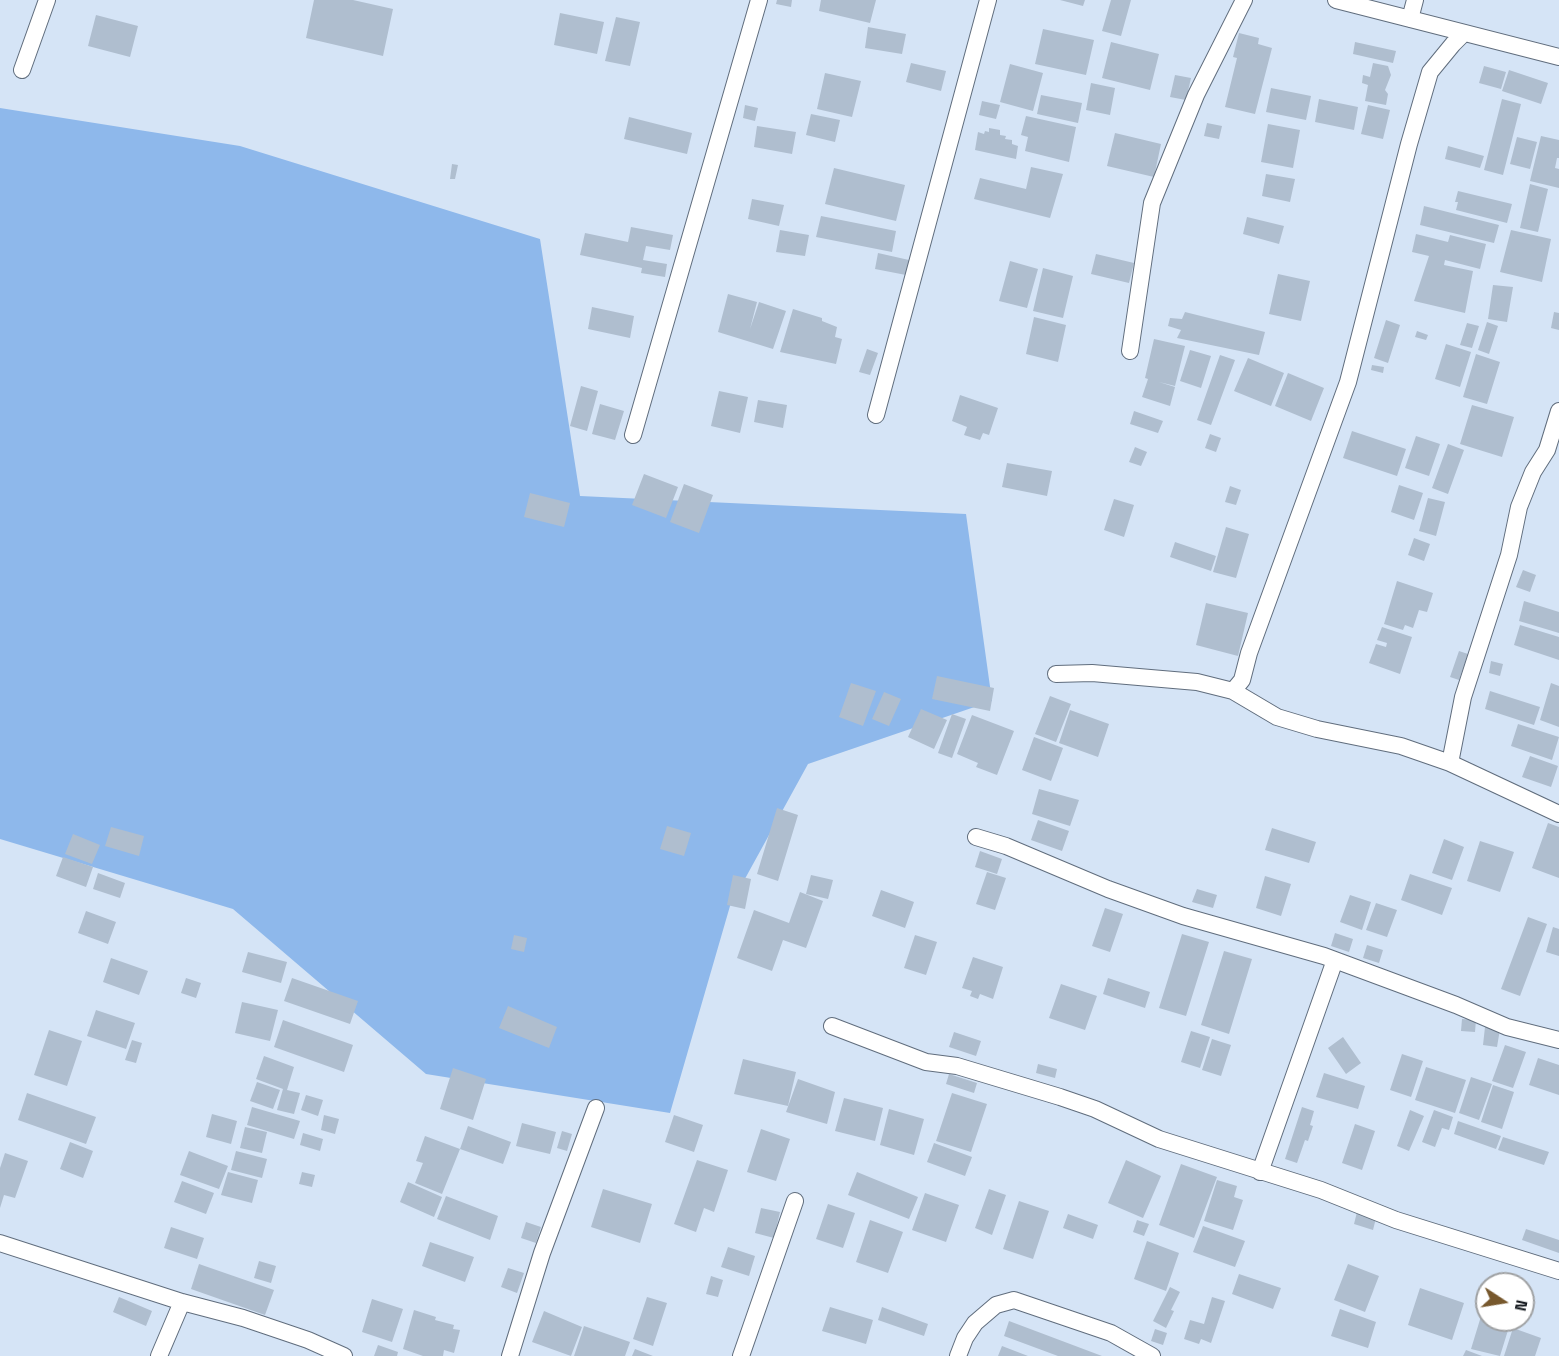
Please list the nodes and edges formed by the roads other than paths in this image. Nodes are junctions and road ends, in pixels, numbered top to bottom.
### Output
1 (47, 0) edge
2 (759, 0) edge
3 (988, 0) edge
4 (1244, 0) edge
5 (1336, 0) edge
6 (1415, 0) edge
7 (1410, 20) junction
8 (1464, 33) junction
9 (1559, 57) edge
10 (22, 70) dead end
11 (1130, 351) dead end
12 (1559, 411) edge
13 (876, 415) dead end
14 (633, 435) dead end
15 (1056, 674) dead end
16 (1233, 691) junction
17 (1450, 763) junction
18 (1559, 814) edge
19 (976, 837) dead end
20 (1335, 960) junction
21 (832, 1026) dead end
22 (1559, 1040) edge
23 (596, 1108) dead end
24 (1260, 1172) junction
25 (795, 1201) dead end
26 (0, 1243) edge
27 (1559, 1271) edge
28 (182, 1302) junction
29 (159, 1356) edge
30 (344, 1356) edge
31 (510, 1356) edge
32 (741, 1356) edge
33 (958, 1356) edge
34 (1152, 1356) edge

1 - 10 street
2 - 14 street
3 - 13 street
4 - 11 street
5 - 7 street
6 - 7 street
7 - 8 street
8 - 9 street
8 - 16 street
12 - 17 street
15 - 16 street
16 - 17 street
17 - 18 street
19 - 20 street
20 - 22 street
20 - 24 street
21 - 24 street
23 - 31 street
24 - 27 street
25 - 32 street
26 - 28 street
28 - 29 street
28 - 30 street
33 - 34 street

